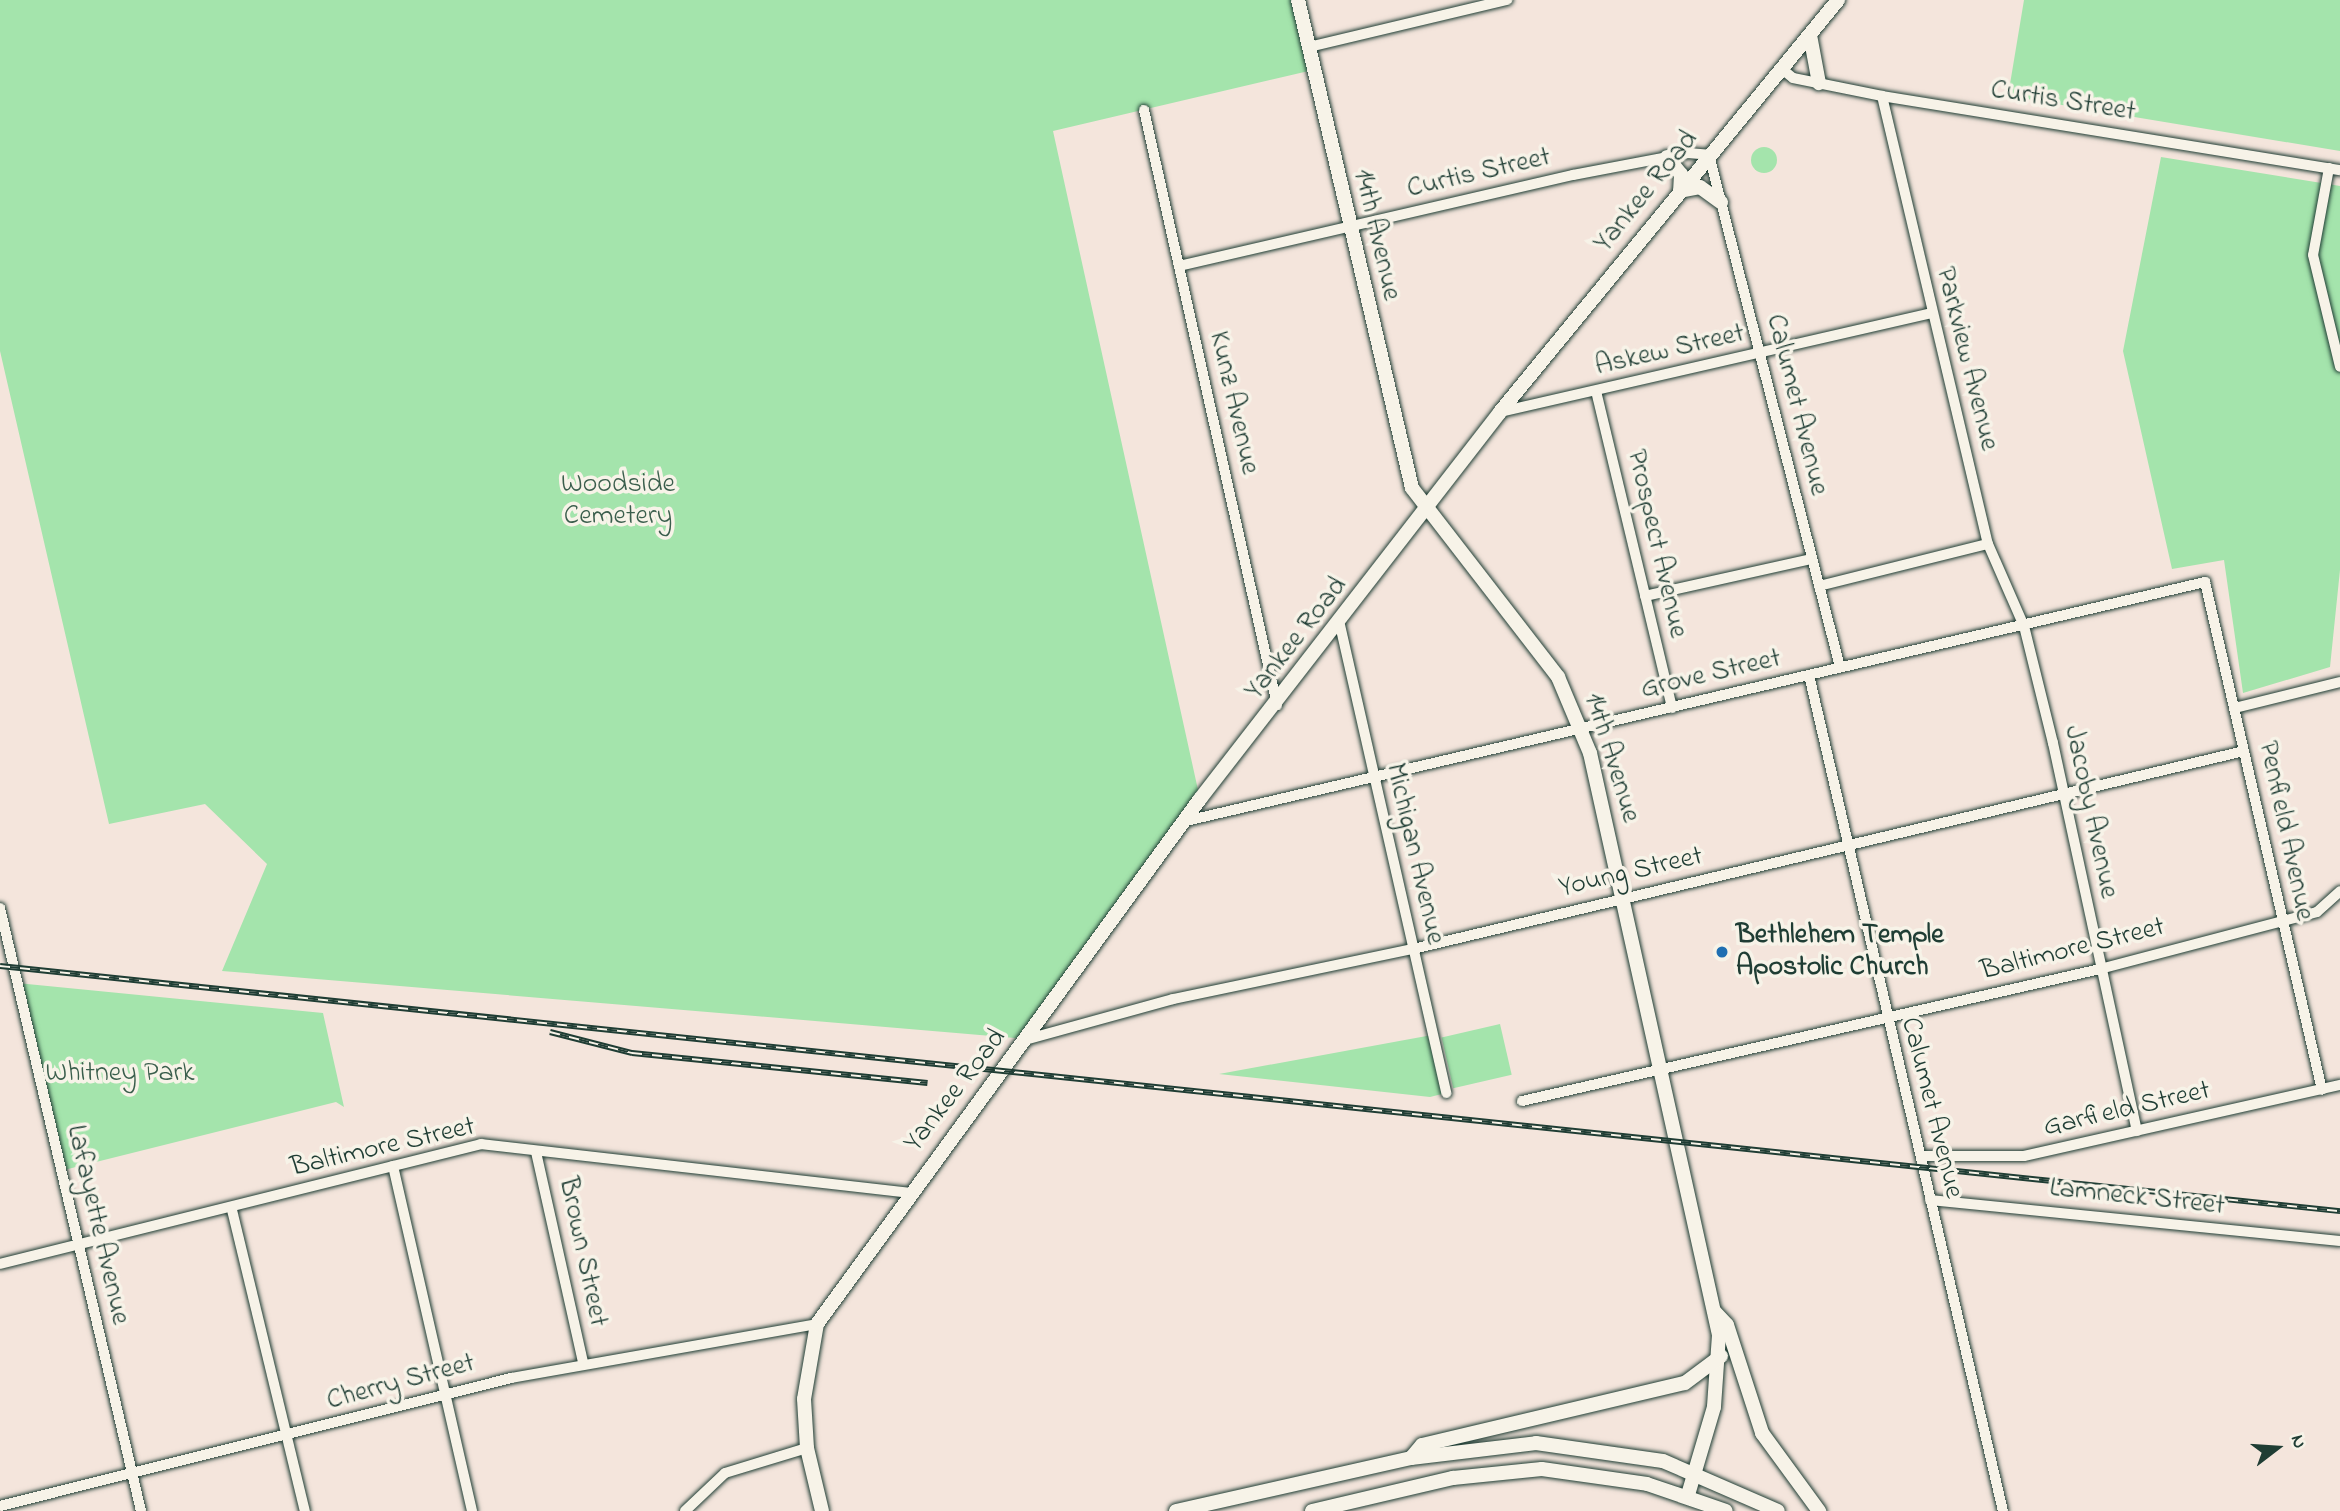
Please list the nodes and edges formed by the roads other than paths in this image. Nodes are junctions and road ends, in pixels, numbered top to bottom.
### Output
1 (1298, 0) edge
2 (1507, 0) edge
3 (1838, 0) edge
4 (1810, 35) junction
5 (1309, 47) junction
6 (1782, 69) junction
7 (1819, 83) junction
8 (1882, 96) junction
9 (1144, 110) dead end
10 (1709, 155) junction
11 (1667, 157) junction
12 (2334, 169) edge
13 (1679, 191) junction
14 (1721, 202) junction
15 (1349, 227) junction
16 (1179, 266) junction
17 (1931, 313) junction
18 (1760, 354) junction
19 (2340, 367) edge
20 (1596, 391) junction
21 (1500, 412) junction
22 (1426, 512) junction
23 (1988, 544) junction
24 (1812, 559) junction
25 (2205, 582) joint
26 (1819, 586) junction
27 (1645, 596) junction
28 (1340, 625) junction
29 (2024, 626) junction
30 (1840, 667) junction
31 (1809, 675) junction
32 (2340, 681) edge
33 (1277, 706) junction
34 (1672, 708) junction
35 (2235, 708) junction
36 (1583, 727) junction
37 (2244, 751) junction
38 (1374, 778) junction
39 (2064, 792) junction
40 (1186, 821) junction
41 (1850, 846) junction
42 (2340, 891) edge
43 (1625, 897) junction
44 (0, 908) edge
45 (2282, 922) junction
46 (1413, 949) junction
47 (2100, 969) junction
48 (1885, 1017) junction
49 (1028, 1039) junction
50 (1661, 1067) junction
51 (2340, 1085) edge
52 (2322, 1090) junction
53 (1446, 1093) dead end
54 (1522, 1101) dead end
55 (2137, 1131) junction
56 (536, 1152) junction
57 (1922, 1156) junction
58 (393, 1166) junction
59 (908, 1193) junction
60 (1930, 1200) junction
61 (232, 1210) junction
62 (2340, 1241) edge
63 (76, 1243) junction
64 (0, 1264) edge
65 (1714, 1311) junction
66 (817, 1324) junction
67 (1721, 1356) junction
68 (583, 1362) junction
69 (447, 1395) junction
70 (288, 1436) junction
71 (807, 1448) junction
72 (1411, 1458) junction
73 (132, 1470) junction
74 (1695, 1471) junction
75 (1688, 1495) junction
76 (0, 1506) edge
77 (141, 1511) edge
78 (305, 1511) edge
79 (472, 1511) edge
80 (685, 1511) edge
81 (822, 1511) edge
82 (1176, 1511) edge
83 (1312, 1511) edge
84 (1726, 1511) edge
85 (1778, 1511) edge
86 (1819, 1511) edge
87 (2003, 1511) edge

1 - 5 street, 14th Avenue
2 - 5 street
3 - 4 street, Yankee Road
4 - 6 street, Yankee Road
4 - 7 street
5 - 15 street, 14th Avenue
6 - 7 street, Curtis Street
6 - 10 street, Yankee Road
7 - 8 street, Curtis Street
8 - 12 street, Curtis Street
8 - 17 street, Parkview Avenue
9 - 16 street, Kunz Avenue
10 - 11 street, Curtis Street
10 - 13 street, Yankee Road
10 - 14 street, Calumet Avenue
11 - 13 street
11 - 15 street, Curtis Street
12 - 19 street
13 - 14 street
13 - 21 street, Yankee Road
14 - 18 street, Calumet Avenue
15 - 16 street, Curtis Street
15 - 22 street, 14th Avenue
16 - 33 street, Kunz Avenue
17 - 18 street, Askew Street
17 - 23 street, Parkview Avenue
18 - 20 street, Askew Street
18 - 24 street, Calumet Avenue
20 - 21 street, Askew Street
20 - 27 street, Prospect Avenue
21 - 22 street, Yankee Road
22 - 28 street, Yankee Road
22 - 36 street, 14th Avenue
23 - 26 street
23 - 29 street, Parkview Avenue
24 - 26 street, Calumet Avenue
24 - 27 street
25 - 29 street, Grove Street
25 - 35 street, Penfield Avenue
26 - 30 street, Calumet Avenue
27 - 34 street, Prospect Avenue
28 - 33 street, Yankee Road
28 - 38 street, Michigan Avenue
29 - 30 street, Grove Street
29 - 39 street, Jacoby Avenue
30 - 31 street, Grove Street
31 - 34 street, Grove Street
31 - 41 street, Calumet Avenue
32 - 35 street
33 - 40 street, Yankee Road
34 - 36 street, Grove Street
35 - 37 street, Penfield Avenue
36 - 38 street, Grove Street
36 - 43 street, 14th Avenue
37 - 39 street, Young Street
37 - 45 street, Penfield Avenue
38 - 40 street, Grove Street
38 - 46 street, Michigan Avenue
39 - 41 street, Young Street
39 - 47 street, Jacoby Avenue
40 - 49 street, Yankee Road
41 - 43 street, Young Street
41 - 48 street, Calumet Avenue
42 - 45 street, Baltimore Street
43 - 46 street, Young Street
43 - 50 street, 14th Avenue
44 - 63 street, Lafayette Avenue
45 - 47 street, Baltimore Street
45 - 52 street, Penfield Avenue
46 - 49 street, Young Street
46 - 53 street, Michigan Avenue
47 - 48 street, Baltimore Street
47 - 55 street, Jacoby Avenue
48 - 50 street, Baltimore Street
48 - 57 street, Calumet Avenue
49 - 59 street, Yankee Road
50 - 54 street, Baltimore Street
50 - 65 street, 14th Avenue
51 - 52 street, Garfield Street
52 - 55 street, Garfield Street
55 - 57 street, Garfield Street
56 - 58 street, Baltimore Street
56 - 59 street, Baltimore Street
56 - 68 street, Brown Street
57 - 60 street, Calumet Avenue
58 - 61 street, Baltimore Street
58 - 69 street
59 - 66 street, Yankee Road
60 - 62 street, Lamneck Street
60 - 87 street, Calumet Avenue
61 - 63 street, Baltimore Street
61 - 70 street
63 - 64 street, Baltimore Street
63 - 73 street, Lafayette Avenue
65 - 67 street, 14th Avenue
65 - 86 street
66 - 68 street, Cherry Street
66 - 71 street
67 - 72 street
67 - 74 street, 14th Avenue
68 - 69 street, Cherry Street
69 - 70 street, Cherry Street
69 - 79 street
70 - 73 street, Cherry Street
70 - 78 street
71 - 80 street
71 - 81 street
72 - 74 street
72 - 82 street
73 - 76 street, Cherry Street
73 - 77 street, Lafayette Avenue
74 - 75 street, 14th Avenue
74 - 85 street
75 - 83 street
75 - 84 street

